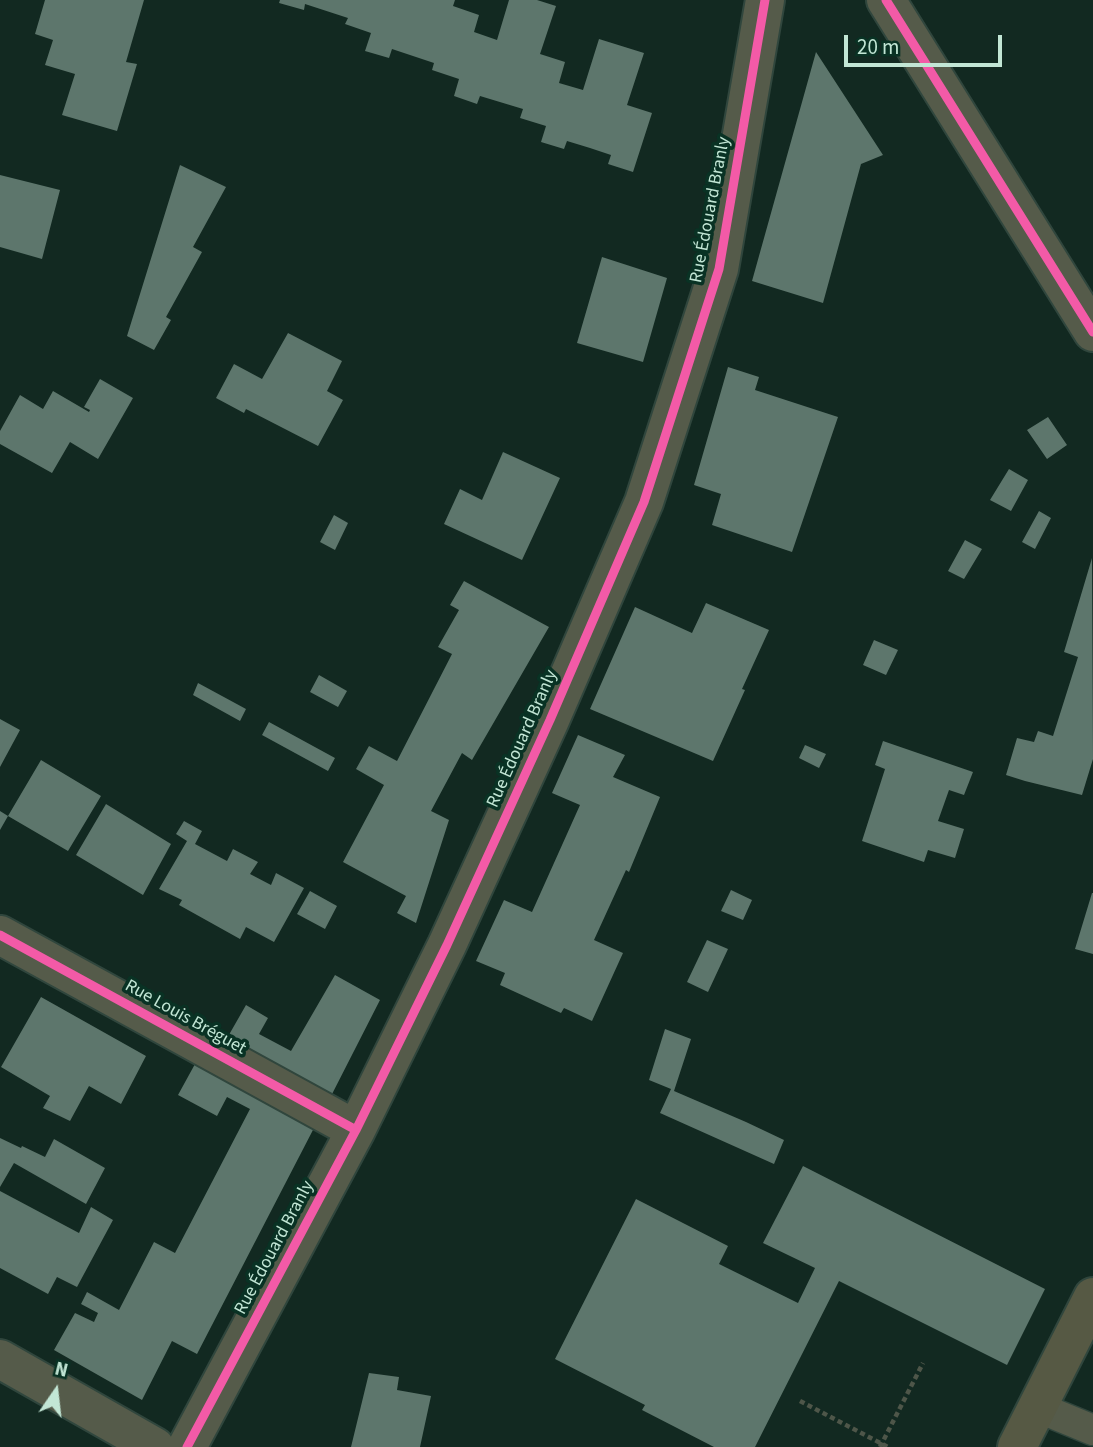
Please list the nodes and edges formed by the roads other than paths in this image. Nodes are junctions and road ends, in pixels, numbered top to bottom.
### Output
1 (765, 0) edge
2 (886, 0) edge
3 (1093, 332) edge
4 (0, 935) edge
5 (356, 1130) junction
6 (1093, 1297) edge
7 (0, 1359) edge
8 (1037, 1407) junction
9 (1093, 1430) edge
10 (155, 1447) edge
11 (187, 1447) edge
12 (1017, 1447) edge

1 - 5 street, Rue Édouard Branly
2 - 3 street
4 - 5 street, Rue Louis Bréguet
5 - 11 street, Rue Édouard Branly
6 - 8 main road
7 - 10 street
8 - 9 lane
8 - 12 main road

